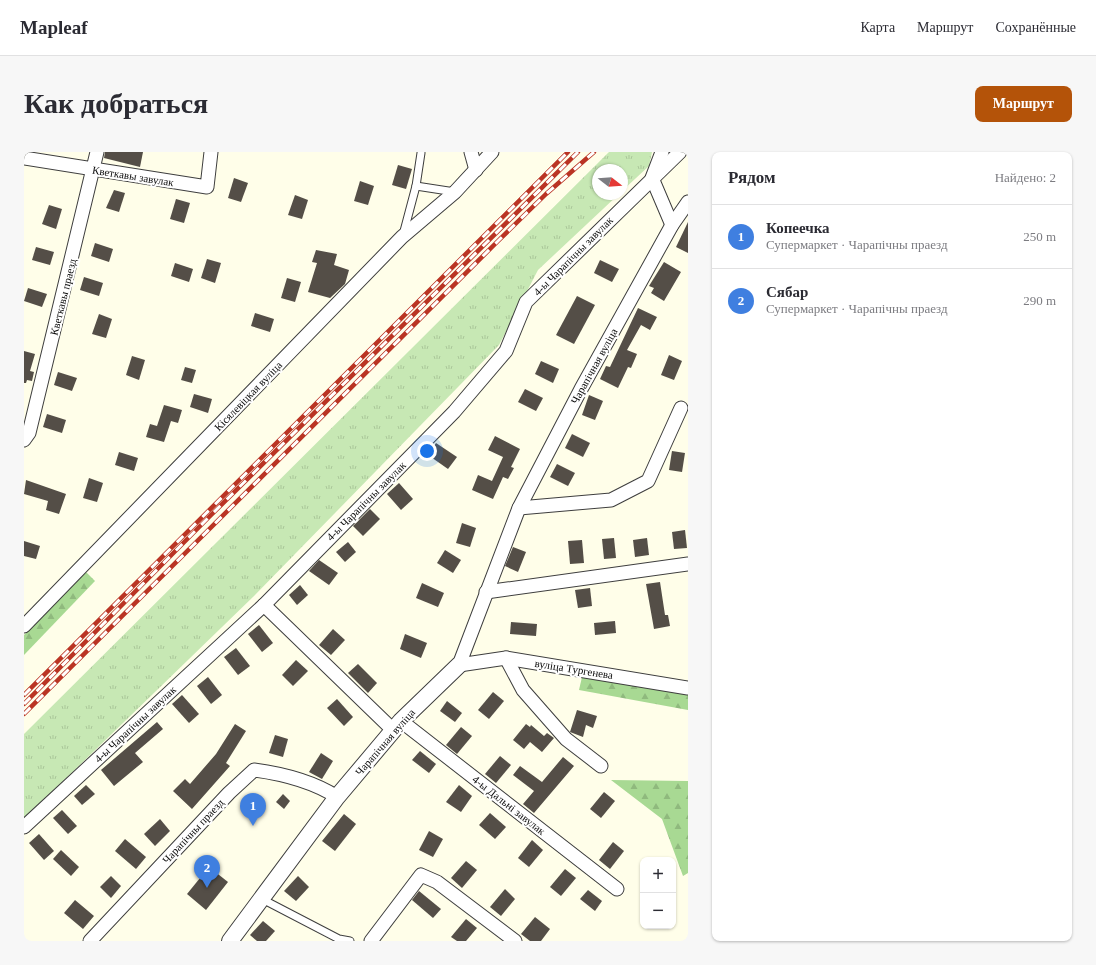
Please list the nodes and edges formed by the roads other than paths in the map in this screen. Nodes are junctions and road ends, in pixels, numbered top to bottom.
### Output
1 (97, 152) edge
2 (211, 152) edge
3 (471, 152) edge
4 (492, 152) edge
5 (662, 152) edge
6 (680, 152) edge
7 (421, 153) dead end
8 (24, 158) edge
9 (94, 170) junction
10 (476, 170) junction
11 (652, 178) junction
12 (416, 186) junction
13 (455, 192) junction
14 (688, 202) edge
15 (672, 225) junction
16 (402, 237) junction
17 (681, 408) dead end
18 (24, 440) edge
19 (519, 508) junction
20 (688, 564) edge
21 (486, 592) junction
22 (264, 605) junction
23 (24, 626) edge
24 (506, 658) junction
25 (459, 665) junction
26 (688, 688) edge
27 (397, 725) junction
28 (601, 766) dead end
29 (338, 797) junction
30 (24, 827) edge
31 (617, 889) dead end
32 (262, 899) junction
33 (90, 941) edge
34 (230, 941) edge
35 (350, 941) edge
36 (371, 941) edge
37 (515, 941) edge

1 - 9 street, Кветкавы праезд
2 - 9 street, Кветкавы завулак
3 - 10 street
4 - 10 street, Кісялевіцкая вуліца
5 - 11 street
6 - 11 street, 4-ы Чарапічны завулак
7 - 12 lane
8 - 9 street, Кветкавы завулак
9 - 18 street, Кветкавы праезд
10 - 13 street, Кісялевіцкая вуліца
11 - 15 street
11 - 22 street, 4-ы Чарапічны завулак
12 - 13 lane
12 - 16 lane
13 - 16 street, Кісялевіцкая вуліца
14 - 15 street, Чарапічная вуліца
15 - 19 street, Чарапічная вуліца
16 - 23 street, Кісялевіцкая вуліца
17 - 19 street
19 - 21 street, Чарапічная вуліца
20 - 21 street
21 - 25 street, Чарапічная вуліца
22 - 27 street
22 - 30 street, 4-ы Чарапічны завулак
24 - 25 street, вуліца Тургенева
24 - 26 street, вуліца Тургенева
24 - 28 street
25 - 27 street, Чарапічная вуліца
27 - 29 street, Чарапічная вуліца
27 - 31 street, 4-ы Дальні завулак
29 - 32 street, Чарапічная вуліца
29 - 33 street, Чарапічны праезд
32 - 34 street, Чарапічная вуліца
32 - 35 lane
36 - 37 street

